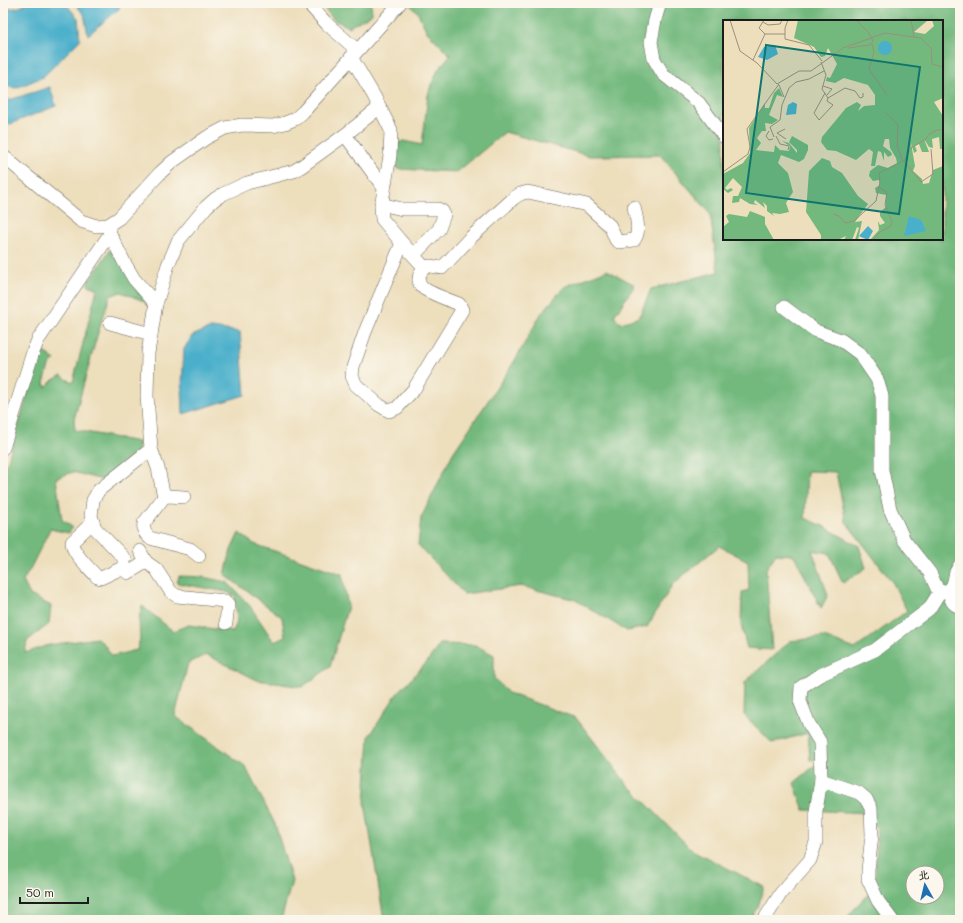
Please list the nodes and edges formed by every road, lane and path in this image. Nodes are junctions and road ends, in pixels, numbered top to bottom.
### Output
1 (308, 3) edge
2 (400, 3) edge
3 (660, 3) edge
4 (354, 54) junction
5 (380, 107) junction
6 (345, 135) junction
7 (723, 136) edge
8 (3, 156) edge
9 (384, 188) junction
10 (382, 204) junction
11 (634, 207) dead end
12 (109, 230) junction
13 (402, 243) junction
14 (414, 255) junction
15 (425, 268) junction
16 (156, 304) junction
17 (784, 307) dead end
18 (110, 323) dead end
19 (151, 334) junction
20 (3, 448) edge
21 (152, 449) junction
22 (184, 496) dead end
23 (164, 497) junction
24 (93, 522) junction
25 (146, 535) junction
26 (199, 556) dead end
27 (143, 557) junction
28 (124, 563) junction
29 (960, 565) edge
30 (944, 591) junction
31 (960, 607) edge
32 (226, 623) dead end
33 (821, 780) junction
34 (764, 920) edge
35 (892, 920) edge

1 - 4 street
2 - 4 street
3 - 7 street
4 - 5 street
4 - 12 street
5 - 6 street
5 - 9 street
6 - 9 street
6 - 16 street
8 - 12 street
9 - 10 street
10 - 13 street
10 - 14 street
11 - 15 street
12 - 16 street
12 - 20 street
13 - 14 street
13 - 15 street
14 - 15 street
16 - 19 street
17 - 30 street
18 - 19 street
19 - 21 street
21 - 23 street
21 - 24 street
22 - 23 street
23 - 25 street
24 - 28 street
24 - 28 street
25 - 26 street
25 - 27 street
27 - 28 street
27 - 32 street
29 - 30 street
30 - 31 street
30 - 33 street
33 - 34 street
33 - 35 street

